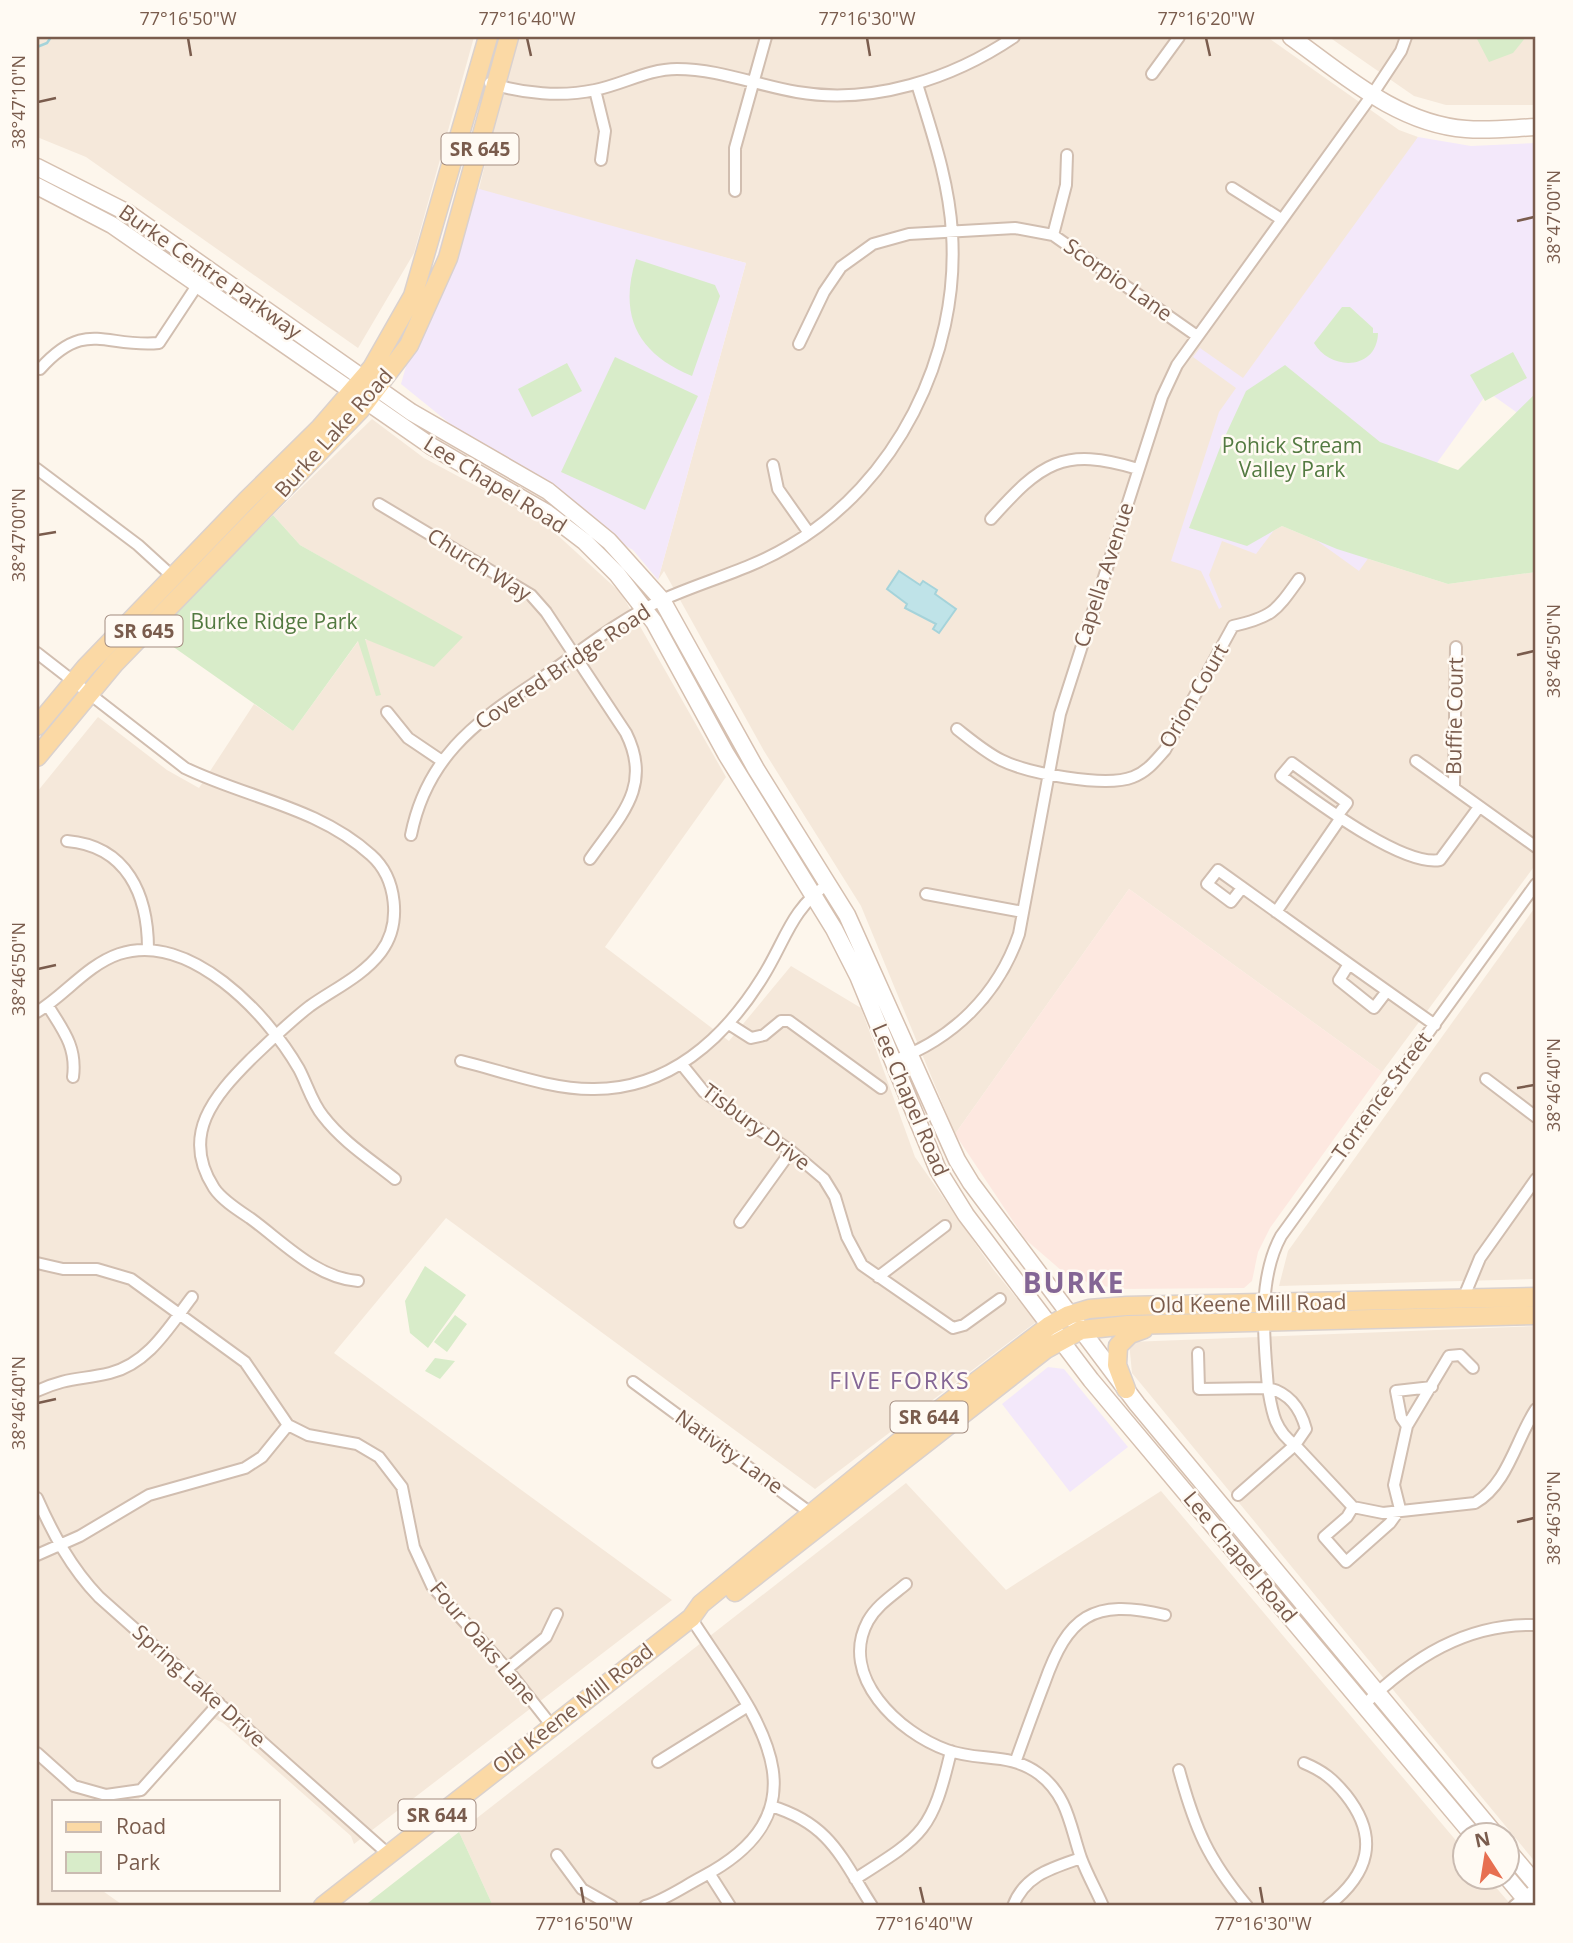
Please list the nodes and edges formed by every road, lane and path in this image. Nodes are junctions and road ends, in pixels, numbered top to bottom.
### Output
1 (488, 37) edge
2 (509, 37) edge
3 (766, 37) edge
4 (1014, 37) edge
5 (1179, 37) edge
6 (1291, 37) edge
7 (1406, 37) edge
8 (1152, 74) dead end
9 (477, 79) junction
10 (753, 81) junction
11 (917, 84) junction
12 (497, 86) junction
13 (595, 90) junction
14 (1372, 95) junction
15 (1536, 127) edge
16 (1067, 155) dead end
17 (601, 160) dead end
18 (37, 167) edge
19 (37, 186) edge
20 (1233, 188) dead end
21 (735, 191) dead end
22 (1280, 219) junction
23 (952, 232) junction
24 (1053, 236) junction
25 (198, 284) junction
26 (1197, 336) junction
27 (799, 344) dead end
28 (40, 369) dead end
29 (365, 390) junction
30 (773, 465) dead end
31 (37, 469) edge
32 (1138, 469) junction
33 (379, 504) dead end
34 (991, 519) dead end
35 (809, 533) junction
36 (172, 576) junction
37 (1300, 579) dead end
38 (662, 600) junction
39 (645, 609) junction
40 (1456, 647) dead end
41 (37, 653) edge
42 (575, 656) junction
43 (72, 682) junction
44 (88, 694) junction
45 (387, 712) dead end
46 (37, 726) edge
47 (957, 729) dead end
48 (37, 757) edge
49 (442, 761) junction
50 (1416, 761) dead end
51 (1048, 772) junction
52 (1454, 786) junction
53 (1479, 807) junction
54 (1339, 817) junction
55 (411, 835) dead end
56 (67, 841) dead end
57 (1536, 847) edge
58 (590, 859) dead end
59 (829, 883) junction
60 (1536, 884) edge
61 (1242, 888) dead end
62 (814, 894) junction
63 (926, 894) dead end
64 (1023, 912) junction
65 (1276, 912) junction
66 (148, 949) junction
67 (1349, 964) junction
68 (1387, 991) junction
69 (48, 1006) junction
70 (37, 1012) edge
71 (729, 1024) junction
72 (1435, 1025) junction
73 (276, 1034) junction
74 (912, 1054) junction
75 (461, 1061) dead end
76 (893, 1061) junction
77 (683, 1066) junction
78 (73, 1077) dead end
79 (1486, 1079) dead end
80 (881, 1088) dead end
81 (1536, 1116) edge
82 (791, 1151) junction
83 (395, 1179) dead end
84 (1536, 1179) edge
85 (740, 1222) dead end
86 (945, 1226) dead end
87 (37, 1264) edge
88 (878, 1277) junction
89 (358, 1281) dead end
90 (192, 1297) dead end
91 (1536, 1297) edge
92 (1000, 1298) dead end
93 (1463, 1299) junction
94 (180, 1313) junction
95 (1266, 1314) junction
96 (1069, 1315) junction
97 (1536, 1315) edge
98 (1165, 1324) junction
99 (1049, 1325) junction
100 (1081, 1330) junction
101 (1059, 1341) junction
102 (1198, 1353) dead end
103 (1473, 1368) dead end
104 (634, 1382) dead end
105 (1432, 1387) junction
106 (1268, 1388) junction
107 (1126, 1390) junction
108 (37, 1391) edge
109 (1534, 1416) edge
110 (288, 1425) junction
111 (1407, 1426) junction
112 (1295, 1445) junction
113 (1238, 1496) dead end
114 (37, 1498) edge
115 (1353, 1507) junction
116 (1400, 1510) junction
117 (818, 1519) junction
118 (60, 1545) junction
119 (37, 1555) edge
120 (906, 1584) dead end
121 (557, 1614) dead end
122 (1165, 1615) dead end
123 (691, 1618) junction
124 (1536, 1625) edge
125 (507, 1669) junction
126 (1376, 1693) junction
127 (219, 1703) junction
128 (748, 1706) junction
129 (1363, 1706) junction
130 (551, 1725) junction
131 (951, 1751) junction
132 (37, 1753) edge
133 (1016, 1760) junction
134 (658, 1762) dead end
135 (1304, 1763) dead end
136 (1179, 1770) dead end
137 (771, 1806) junction
138 (1459, 1820) edge
139 (1482, 1820) edge
140 (387, 1853) junction
141 (558, 1855) dead end
142 (1081, 1858) junction
143 (709, 1873) junction
144 (855, 1879) junction
145 (1520, 1879) edge
146 (1528, 1897) edge
147 (323, 1906) edge
148 (612, 1906) edge
149 (645, 1906) edge
150 (730, 1906) edge
151 (872, 1906) edge
152 (1013, 1906) edge
153 (1103, 1906) edge
154 (1247, 1906) edge
155 (1328, 1906) edge

1 - 9 main road, Burke Lake Road / SR 645
2 - 12 main road, Burke Lake Road / SR 645
3 - 10 street
4 - 11 street
5 - 8 street
6 - 14 main road
7 - 14 street, Capella Avenue
9 - 12 street
9 - 29 main road, Burke Lake Road / SR 645
10 - 11 street
10 - 13 street
10 - 21 street
11 - 23 street, Covered Bridge Road
12 - 13 street
12 - 29 main road, Burke Lake Road / SR 645
13 - 17 street
14 - 15 main road
14 - 22 street, Capella Avenue
16 - 24 street
18 - 29 main road, Burke Centre Parkway
19 - 25 main road, Burke Centre Parkway
20 - 22 street
22 - 26 street, Capella Avenue
23 - 24 street, Scorpio Lane
23 - 27 street, Scorpio Lane
23 - 35 street, Covered Bridge Road
24 - 26 street, Scorpio Lane
25 - 28 street
25 - 29 main road, Burke Centre Parkway
26 - 32 street, Capella Avenue
29 - 36 main road, Burke Lake Road / SR 645
29 - 38 main road, Lee Chapel Road
29 - 39 main road, Lee Chapel Road
29 - 44 main road, Burke Lake Road / SR 645
30 - 35 street
31 - 36 street
32 - 34 street
32 - 51 street, Capella Avenue
33 - 42 street, Church Way
35 - 38 street, Covered Bridge Road
36 - 43 main road, Burke Lake Road / SR 645
37 - 51 street, Orion Court
38 - 39 street, Covered Bridge Road
38 - 59 main road, Lee Chapel Road
39 - 42 street, Covered Bridge Road
39 - 62 main road, Lee Chapel Road
40 - 52 street, Buffie Court
41 - 43 street
42 - 49 street, Covered Bridge Road
42 - 58 street, Church Way
43 - 44 street
43 - 46 main road, Burke Lake Road / SR 645
44 - 48 main road, Burke Lake Road / SR 645
44 - 73 street
45 - 49 street
47 - 51 street, Orion Court
49 - 55 street, Covered Bridge Road
50 - 52 street
51 - 64 street, Capella Avenue
52 - 53 street
53 - 54 street
53 - 57 street
54 - 54 street
54 - 65 street
56 - 66 street
59 - 62 street
59 - 74 main road, Lee Chapel Road
60 - 72 street, Torrence Street
61 - 65 street
62 - 71 street
62 - 76 main road, Lee Chapel Road
63 - 64 street
64 - 74 street, Capella Avenue
65 - 67 street
66 - 69 street
66 - 73 street
67 - 68 street
67 - 68 street
68 - 72 street
69 - 70 street
69 - 78 street
71 - 77 street
71 - 80 street
72 - 95 street, Torrence Street
73 - 83 street
73 - 89 street
74 - 76 street, Capella Avenue
74 - 96 main road, Lee Chapel Road
75 - 77 street
76 - 99 main road, Lee Chapel Road
77 - 82 street, Tisbury Drive
79 - 81 street
82 - 85 street
82 - 88 street, Tisbury Drive
84 - 93 street
86 - 88 street
87 - 94 street
88 - 92 street, Tisbury Drive
90 - 94 street
91 - 93 main road, Old Keene Mill Road / SR 644
93 - 95 main road, Old Keene Mill Road / SR 644
94 - 108 street
94 - 110 street
95 - 96 main road, Old Keene Mill Road / SR 644
95 - 97 main road, Old Keene Mill Road / SR 644
95 - 98 main road, Old Keene Mill Road / SR 644
95 - 106 street, Torrence Street
96 - 99 main road, Old Keene Mill Road / SR 644
96 - 100 main road, Lee Chapel Road
98 - 100 main road, Old Keene Mill Road / SR 644
98 - 107 main road
99 - 101 main road, Lee Chapel Road
99 - 117 main road, Old Keene Mill Road / SR 644
100 - 101 main road, Old Keene Mill Road / SR 644
100 - 107 main road, Lee Chapel Road
101 - 117 main road, Old Keene Mill Road / SR 644
101 - 129 main road, Lee Chapel Road
102 - 106 street
103 - 105 street
104 - 117 street, Nativity Lane
105 - 111 street
105 - 111 street
106 - 112 street, Torrence Street
106 - 112 street
107 - 126 main road, Lee Chapel Road
109 - 116 street
110 - 118 street
110 - 125 street, Four Oaks Lane
111 - 116 street
112 - 113 street
112 - 115 street, Torrence Street
114 - 118 street, Spring Lake Drive
115 - 116 street
115 - 116 street
117 - 123 main road, Old Keene Mill Road / SR 644
118 - 119 street
118 - 127 street, Spring Lake Drive
120 - 131 street
121 - 125 street
122 - 133 street
123 - 128 street
123 - 130 main road, Old Keene Mill Road / SR 644
124 - 126 street
125 - 130 street, Four Oaks Lane
126 - 129 street
126 - 139 main road, Lee Chapel Road
127 - 132 street
127 - 140 street, Spring Lake Drive
128 - 134 street
128 - 137 street
129 - 138 main road, Lee Chapel Road
130 - 140 main road, Old Keene Mill Road / SR 644
131 - 133 street
131 - 144 street
133 - 142 street
135 - 155 street
136 - 154 street
137 - 143 street
137 - 144 street
140 - 147 main road, Old Keene Mill Road / SR 644
141 - 148 street
142 - 152 street
142 - 153 street
143 - 149 street
143 - 150 street
144 - 151 street
145 - 146 main road

